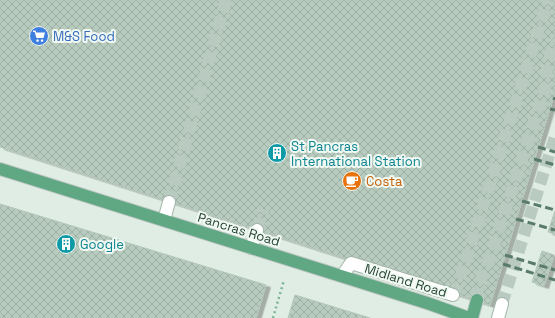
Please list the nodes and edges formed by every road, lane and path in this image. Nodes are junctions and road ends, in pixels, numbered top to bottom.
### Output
1 (0, 169) edge
2 (169, 202) tunnel mouth
3 (164, 220) junction
4 (257, 230) tunnel mouth
5 (251, 248) junction
6 (342, 276) junction
7 (284, 280) dead end
8 (453, 295) dead end
9 (477, 300) tunnel mouth
10 (502, 304) tunnel mouth
11 (273, 318) edge
12 (470, 318) edge
13 (498, 318) edge

1 - 3 main road, Pancras Road
2 - 3 street
3 - 5 main road, Pancras Road
4 - 5 street
5 - 6 main road, Pancras Road
6 - 8 street, Midland Road
6 - 12 main road, Pancras Road
7 - 11 path
9 - 12 main road, Pancras Road
10 - 13 street

